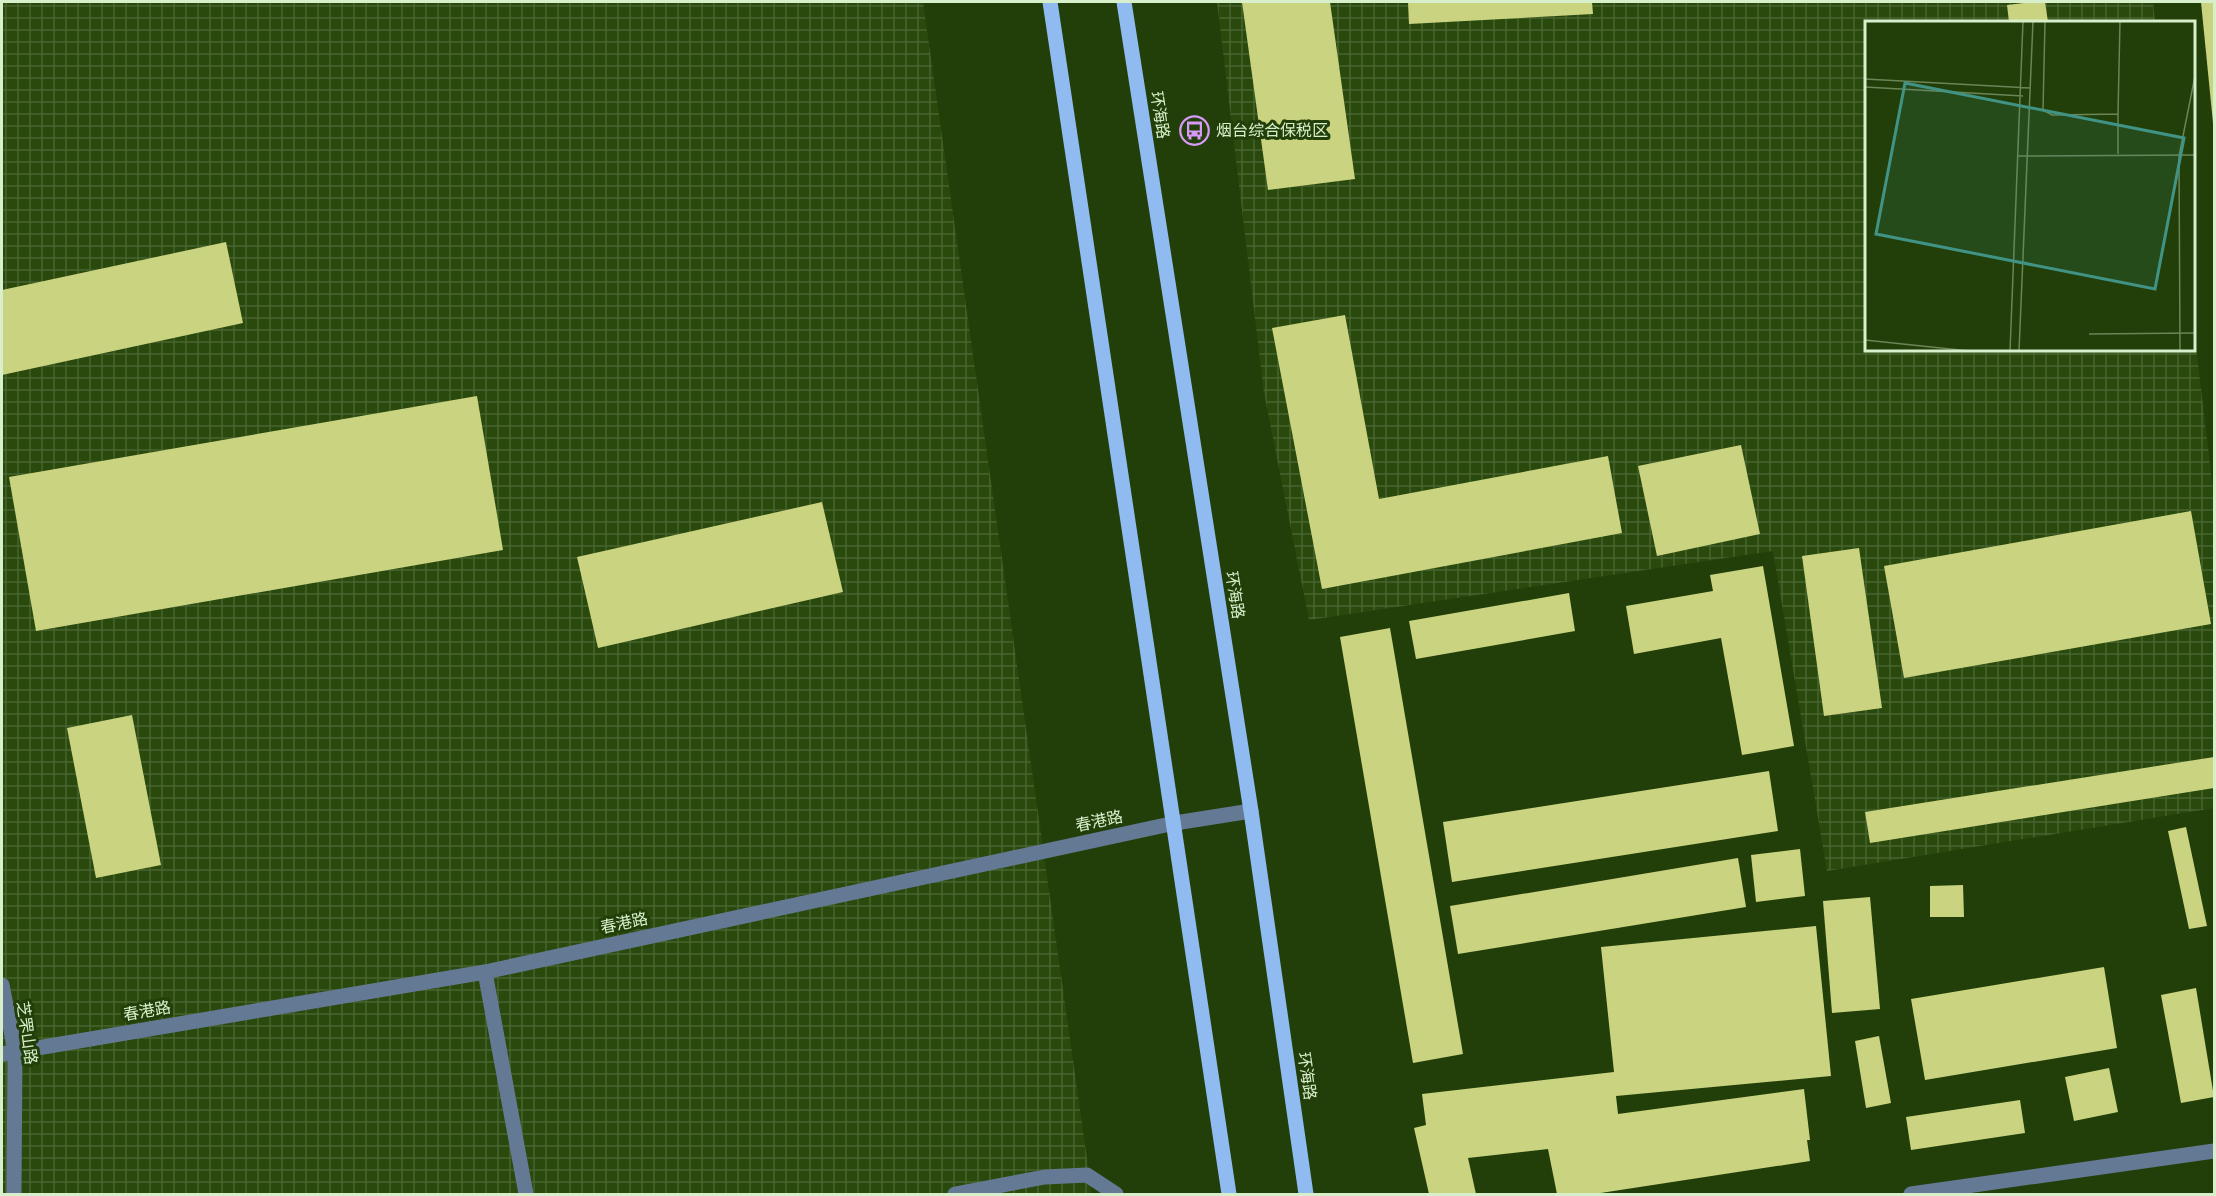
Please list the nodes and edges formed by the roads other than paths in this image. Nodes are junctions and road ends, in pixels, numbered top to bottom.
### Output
1 (1050, 2) edge
2 (1124, 2) edge
3 (1251, 811) junction
4 (1175, 823) junction
5 (486, 972) junction
6 (2, 985) edge
7 (8, 1053) edge
8 (2214, 1151) edge
9 (14, 1194) edge
10 (526, 1194) edge
11 (955, 1194) edge
12 (1116, 1194) edge
13 (1229, 1194) edge
14 (1306, 1194) edge
15 (1911, 1194) edge

1 - 4 main road
2 - 3 main road, 环海路
3 - 4 street, 春港路
3 - 14 main road, 环海路
4 - 5 street, 春港路
4 - 13 main road
5 - 7 street, 春港路
5 - 10 street
6 - 7 street, 芝罘山路
7 - 9 street, 芝罘山路
8 - 15 street
11 - 12 street

